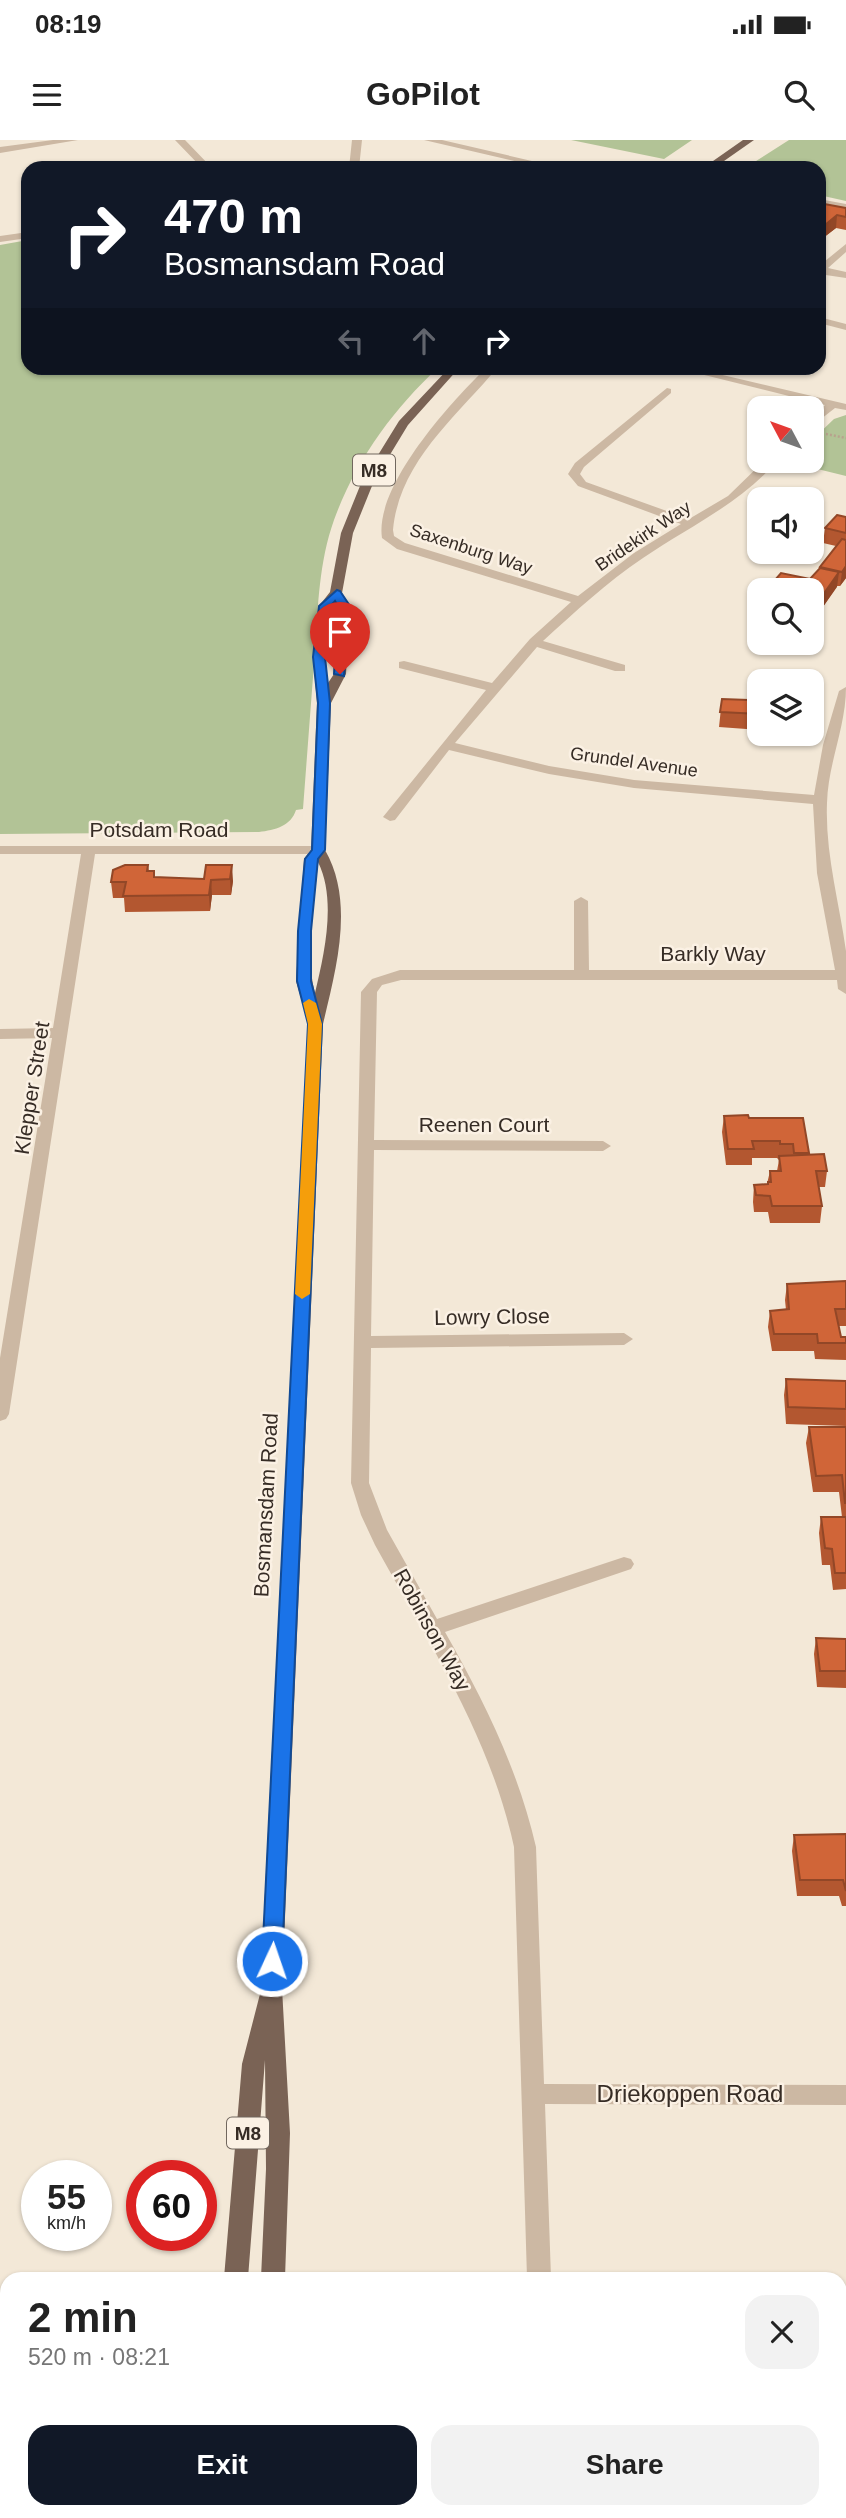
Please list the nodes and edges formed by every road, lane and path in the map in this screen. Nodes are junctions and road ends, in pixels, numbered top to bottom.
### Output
1 (73, 140) edge
2 (180, 140) edge
3 (357, 140) edge
4 (429, 140) edge
5 (749, 140) edge
6 (761, 140) edge
7 (0, 150) edge
8 (514, 159) junction
9 (200, 161) edge
10 (355, 161) edge
11 (511, 161) edge
12 (524, 161) edge
13 (718, 161) edge
14 (736, 161) edge
15 (826, 203) edge
16 (846, 207) edge
17 (21, 236) edge
18 (0, 239) edge
19 (846, 247) edge
20 (826, 265) edge
21 (826, 271) edge
22 (846, 275) edge
23 (826, 322) edge
24 (846, 327) edge
25 (448, 375) edge
26 (485, 375) edge
27 (723, 375) edge
28 (667, 391) dead end
29 (833, 404) junction
30 (846, 407) edge
31 (824, 412) edge
32 (758, 473) edge
33 (691, 524) junction
34 (337, 593) junction
35 (580, 601) junction
36 (534, 642) junction
37 (404, 665) dead end
38 (620, 668) dead end
39 (494, 688) junction
40 (846, 691) edge
41 (324, 703) junction
42 (446, 745) junction
43 (820, 800) junction
44 (390, 817) dead end
45 (0, 850) edge
46 (89, 850) junction
47 (318, 850) junction
48 (581, 901) dead end
49 (582, 975) junction
50 (377, 982) joint
51 (845, 982) edge
52 (315, 1024) junction
53 (62, 1033) junction
54 (0, 1034) edge
55 (365, 1145) junction
56 (603, 1146) dead end
57 (624, 1339) dead end
58 (361, 1342) junction
59 (0, 1414) edge
60 (624, 1564) dead end
61 (433, 1628) junction
62 (271, 1989) junction
63 (533, 2094) junction
64 (846, 2095) edge
65 (236, 2272) edge
66 (273, 2272) edge
67 (539, 2272) edge

1 - 7 street
2 - 9 street
3 - 10 street
4 - 8 street
5 - 13 main road
6 - 14 main road
8 - 11 street
8 - 12 street
15 - 16 street
17 - 18 street
19 - 20 street
21 - 22 street
23 - 24 street
25 - 34 main road, Bosmansdam Road / M8
26 - 35 street, Saxenburg Way
27 - 29 street
28 - 33 street
29 - 30 street
29 - 31 street
32 - 33 street, Bridekirk Way
33 - 35 street, Bridekirk Way
34 - 41 main road, Bosmansdam Road / M8
34 - 41 main road, Bosmansdam Road / M8
35 - 36 street, Bridekirk Way
36 - 38 street
36 - 39 street, Bridekirk Way
37 - 39 street
39 - 42 street, Bridekirk Way
40 - 43 street
41 - 47 main road, Bosmansdam Road / M8
42 - 43 street, Grundel Avenue
42 - 44 street, Bridekirk Way
43 - 51 street
45 - 46 street, Potsdam Road
46 - 47 street, Potsdam Road
46 - 53 street, Klepper Street
47 - 52 main road, Bosmansdam Road / M8
47 - 52 main road, Bosmansdam Road / M8
48 - 49 street
49 - 50 street, Barkly Way
49 - 51 street, Barkly Way
50 - 55 street, Robinson Way
52 - 62 main road, Bosmansdam Road / M8
53 - 54 street
53 - 59 street, Klepper Street
55 - 56 street, Reenen Court
55 - 58 street, Robinson Way
57 - 58 street, Lowry Close
58 - 61 street, Robinson Way
60 - 61 street
61 - 63 street, Robinson Way
62 - 65 main road, Bosmansdam Road / M8
62 - 66 main road, Bosmansdam Road / M8
63 - 64 street, Driekoppen Road
63 - 67 street, Robinson Way

